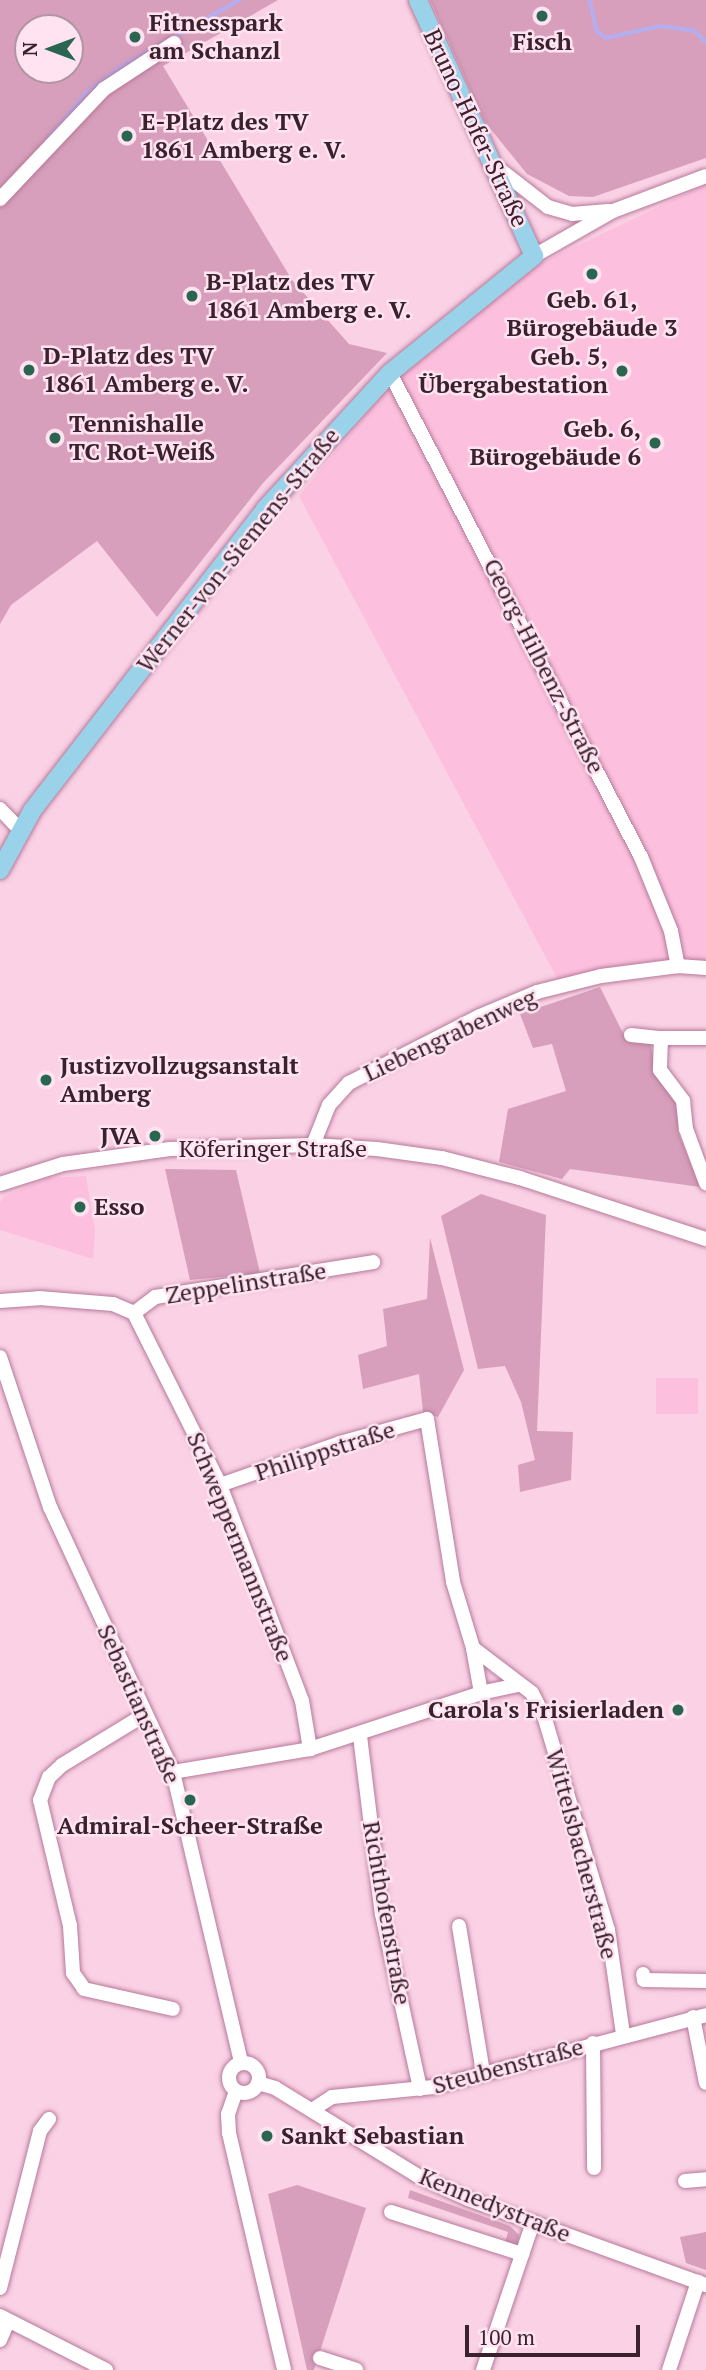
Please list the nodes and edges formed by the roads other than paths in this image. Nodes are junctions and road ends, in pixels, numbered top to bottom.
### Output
1 (418, 0) edge
2 (174, 43) dead end
3 (492, 163) junction
4 (706, 176) edge
5 (0, 200) edge
6 (613, 211) junction
7 (534, 256) junction
8 (390, 373) junction
9 (0, 809) edge
10 (20, 830) junction
11 (0, 870) edge
12 (678, 966) junction
13 (706, 968) edge
14 (631, 1035) dead end
15 (661, 1038) junction
16 (706, 1038) edge
17 (313, 1145) junction
18 (706, 1183) edge
19 (0, 1184) edge
20 (706, 1239) edge
21 (373, 1262) dead end
22 (0, 1301) edge
23 (134, 1313) junction
24 (0, 1357) edge
25 (220, 1485) junction
26 (473, 1648) junction
27 (518, 1685) junction
28 (481, 1693) junction
29 (144, 1715) junction
30 (360, 1736) junction
31 (310, 1749) junction
32 (173, 1772) junction
33 (459, 1926) dead end
34 (643, 1974) dead end
35 (706, 1981) edge
36 (173, 2010) dead end
37 (699, 2016) edge
38 (623, 2034) junction
39 (593, 2043) junction
40 (241, 2063) junction
41 (483, 2073) junction
42 (258, 2082) junction
43 (706, 2083) edge
44 (420, 2089) junction
45 (236, 2091) junction
46 (313, 2110) junction
47 (49, 2119) dead end
48 (594, 2168) dead end
49 (706, 2179) edge
50 (685, 2182) dead end
51 (391, 2212) dead end
52 (533, 2222) junction
53 (522, 2255) junction
54 (702, 2283) edge
55 (0, 2288) edge
56 (4, 2319) edge
57 (0, 2340) edge
58 (320, 2358) dead end
59 (106, 2370) edge
60 (284, 2370) edge
61 (356, 2370) edge
62 (483, 2370) edge
63 (669, 2370) edge

1 - 3 main road, Bruno-Hofer-Straße
2 - 5 street
3 - 6 street
3 - 7 main road, Bruno-Hofer-Straße
4 - 6 street, Werner-von-Siemens-Straße
6 - 7 street, Werner-von-Siemens-Straße
7 - 8 main road, Werner-von-Siemens-Straße
8 - 10 main road, Werner-von-Siemens-Straße
8 - 12 street, Georg-Hilbenz-Straße
9 - 10 street
10 - 11 main road, Werner-von-Siemens-Straße
12 - 13 street, Liebengrabenweg
12 - 17 street, Liebengrabenweg
14 - 15 street
15 - 16 street
15 - 18 street
17 - 19 street, Köferinger Straße
17 - 20 street, Köferinger Straße
21 - 23 street, Zeppelinstraße
22 - 23 street, Zeppelinstraße
23 - 25 street, Schweppermannstraße
24 - 29 street, Sebastianstraße
25 - 26 street, Philippstraße
25 - 31 street, Schweppermannstraße
26 - 27 street, Wittelsbacherstraße
26 - 28 street
27 - 28 street
27 - 38 street, Wittelsbacherstraße
28 - 30 street
29 - 32 street, Sebastianstraße
29 - 36 street
30 - 31 street
30 - 44 street, Richthofenstraße
31 - 32 street
32 - 40 street, Sebastianstraße
33 - 41 street
34 - 35 street
37 - 38 street, Steubenstraße
37 - 43 street
38 - 39 street, Steubenstraße
39 - 41 street, Steubenstraße
39 - 48 street
40 - 42 street
40 - 45 street
41 - 44 street, Steubenstraße
42 - 45 street
42 - 46 street, Kennedystraße
44 - 46 street, Steubenstraße
45 - 60 street
46 - 52 street, Kennedystraße
47 - 55 street
49 - 50 street
51 - 53 street
52 - 53 street
52 - 54 street, Kennedystraße
53 - 62 street
54 - 63 street
56 - 57 street
56 - 59 street
58 - 61 street

